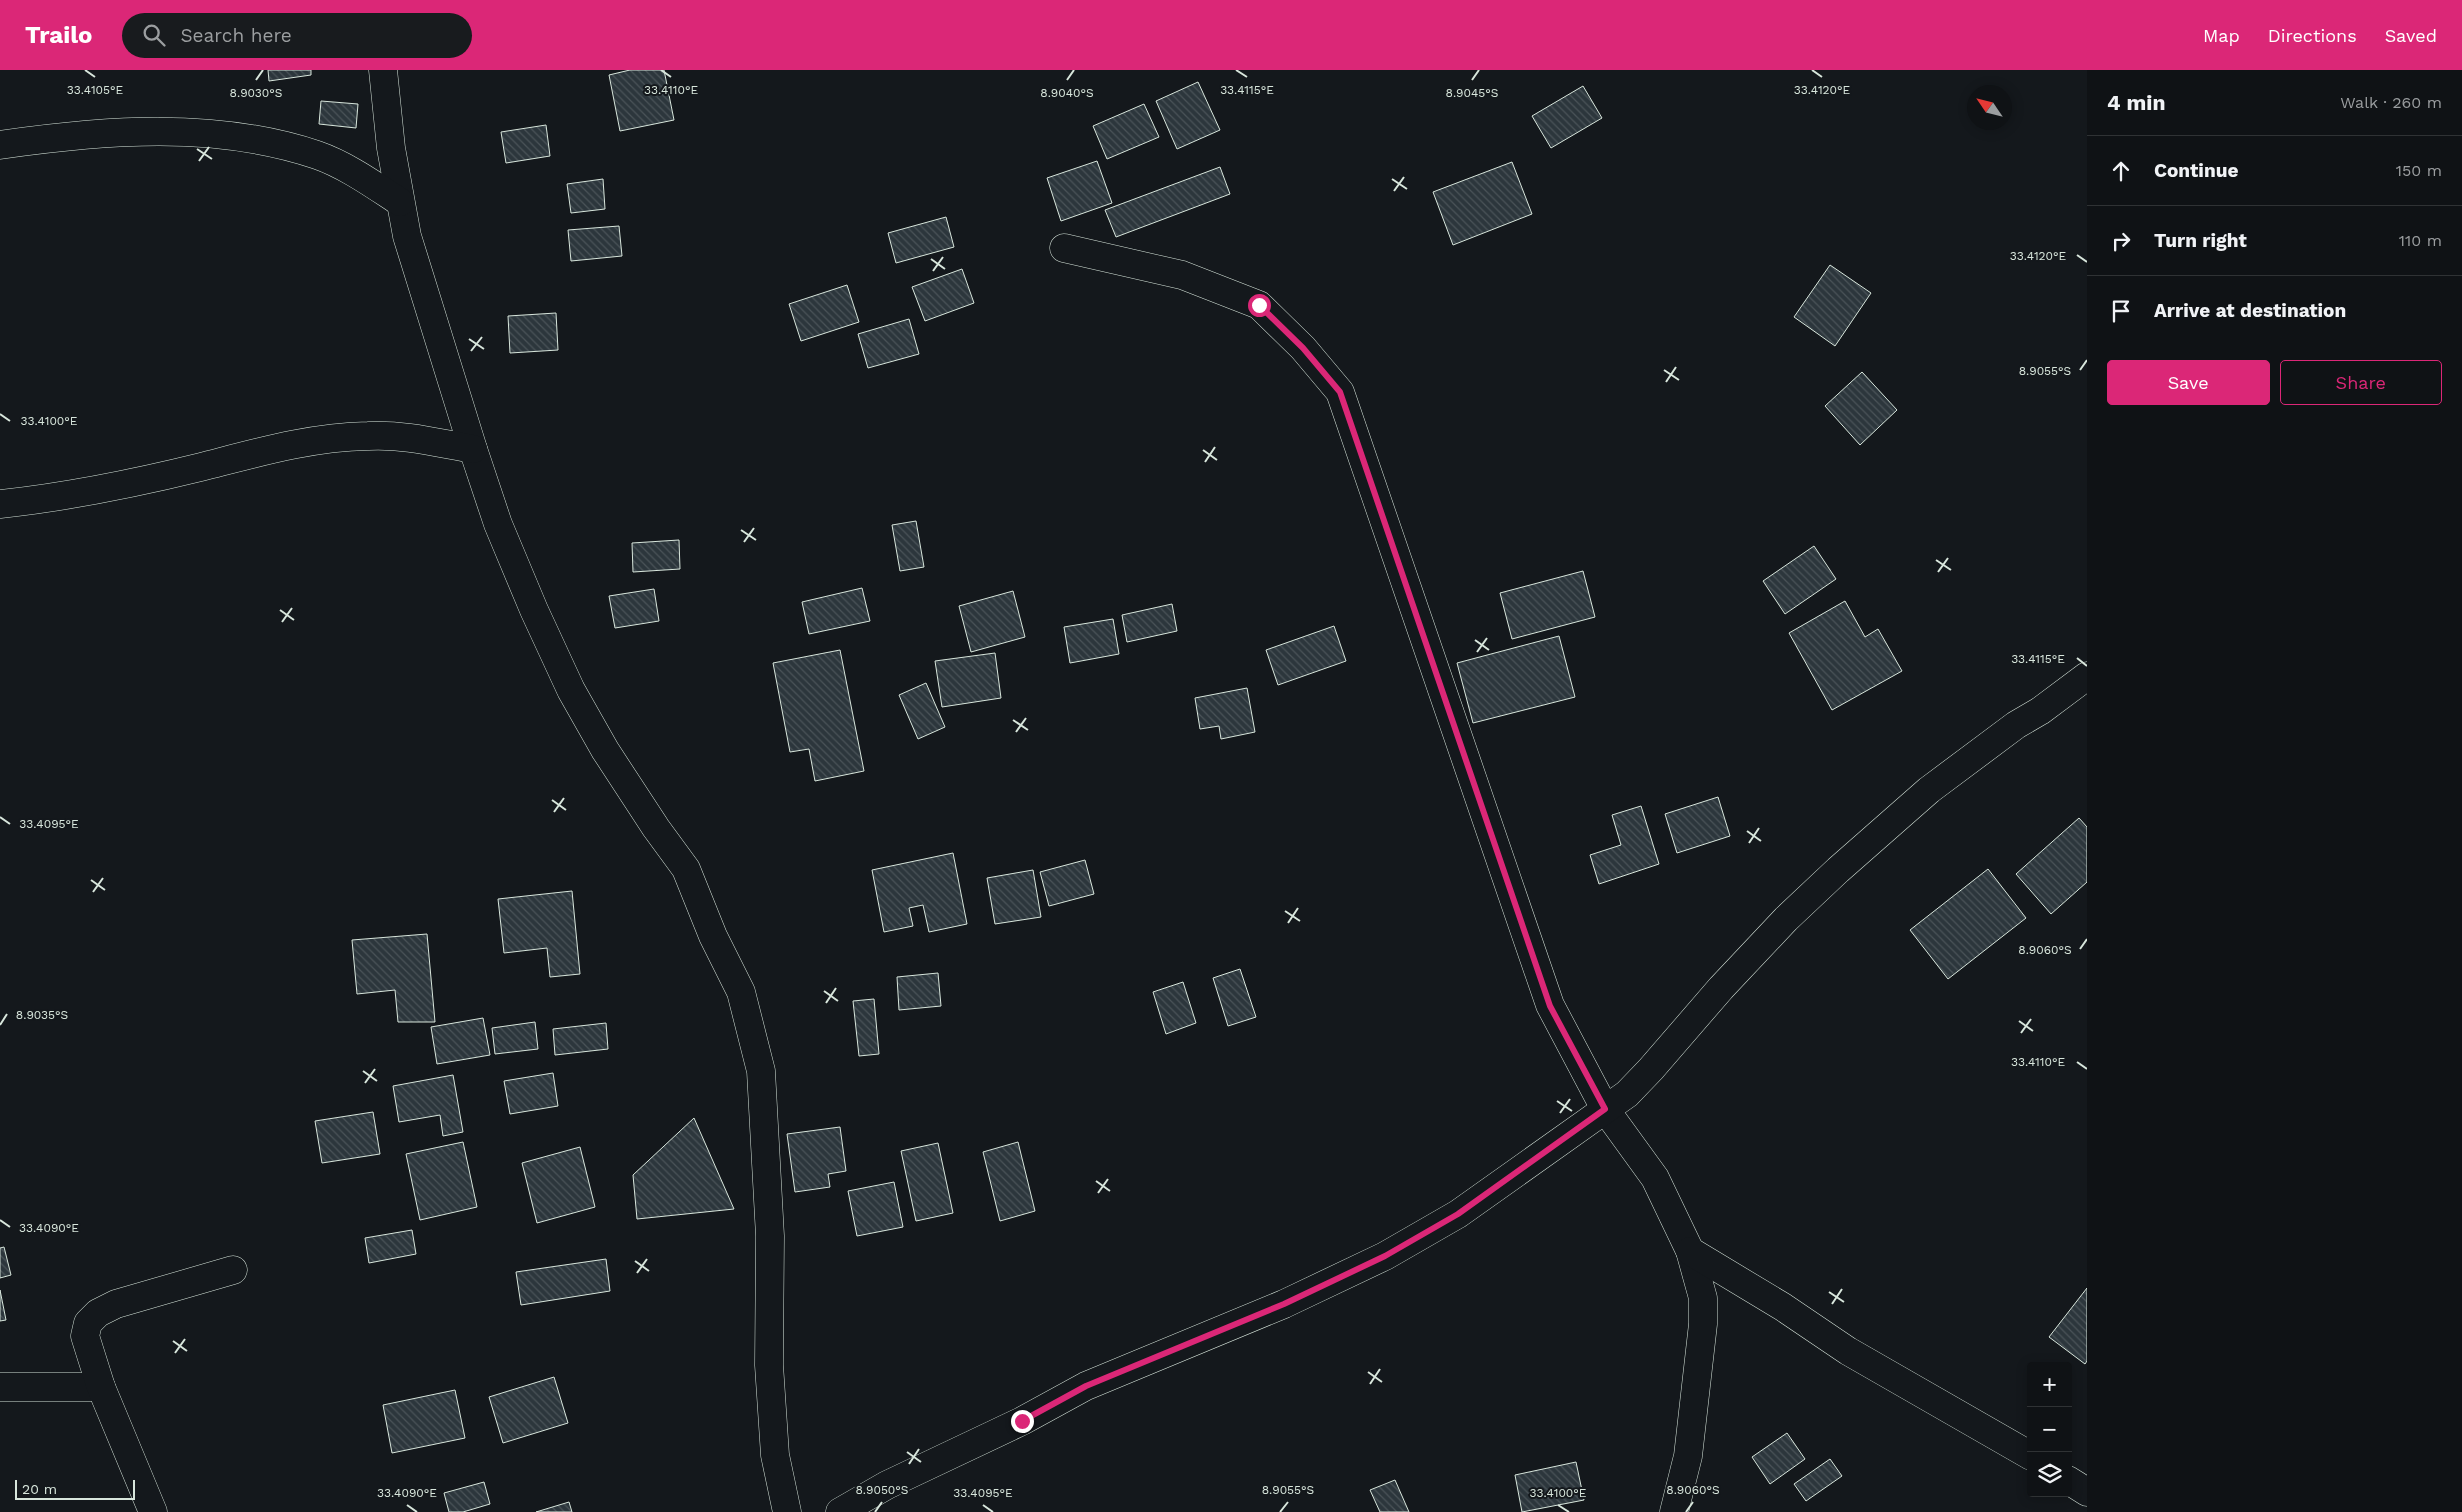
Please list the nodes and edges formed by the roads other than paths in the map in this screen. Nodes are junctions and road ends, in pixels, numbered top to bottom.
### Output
1 (383, 70) edge
2 (0, 145) edge
3 (400, 202) junction
4 (1064, 248) dead end
5 (472, 450) junction
6 (0, 504) edge
7 (2087, 676) edge
8 (1605, 1109) junction
9 (1690, 1251) junction
10 (233, 1270) dead end
11 (0, 1387) edge
12 (100, 1387) junction
13 (2027, 1454) edge
14 (2072, 1483) edge
15 (2087, 1492) edge
16 (153, 1512) edge
17 (787, 1512) edge
18 (840, 1512) edge
19 (1674, 1512) edge

1 - 3 street
2 - 3 street
3 - 5 street
4 - 8 street
5 - 6 street
5 - 17 street
7 - 8 street
8 - 9 street
8 - 18 street
9 - 13 street
9 - 19 street
10 - 12 street
11 - 12 street
12 - 16 street
14 - 15 street

